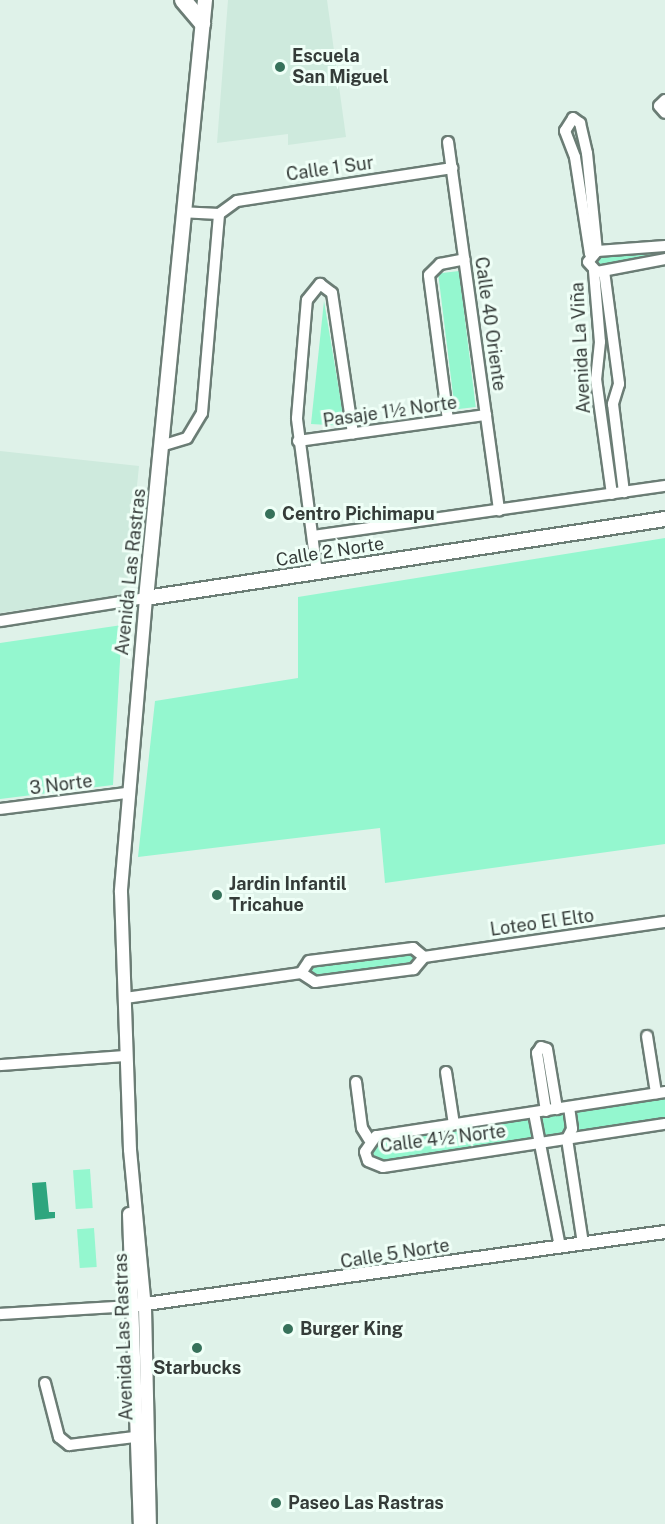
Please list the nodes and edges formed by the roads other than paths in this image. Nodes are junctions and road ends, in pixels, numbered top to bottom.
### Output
1 (183, 0) edge
2 (205, 0) edge
3 (202, 23) junction
4 (665, 100) edge
5 (665, 113) edge
6 (448, 142) dead end
7 (452, 168) junction
8 (184, 212) junction
9 (219, 214) junction
10 (665, 246) edge
11 (596, 252) junction
12 (465, 259) junction
13 (665, 259) edge
14 (602, 270) junction
15 (486, 415) junction
16 (448, 420) junction
17 (353, 434) junction
18 (298, 441) junction
19 (161, 446) junction
20 (665, 486) edge
21 (624, 492) junction
22 (612, 494) junction
23 (499, 510) junction
24 (665, 519) edge
25 (313, 536) junction
26 (317, 573) junction
27 (146, 598) junction
28 (0, 621) edge
29 (126, 793) junction
30 (0, 809) edge
31 (665, 922) edge
32 (424, 957) junction
33 (301, 973) junction
34 (125, 998) junction
35 (647, 1036) dead end
36 (127, 1056) junction
37 (0, 1065) edge
38 (446, 1072) dead end
39 (356, 1082) dead end
40 (661, 1093) edge
41 (569, 1107) junction
42 (551, 1110) junction
43 (534, 1113) junction
44 (454, 1124) junction
45 (665, 1124) edge
46 (369, 1139) junction
47 (567, 1139) junction
48 (544, 1143) junction
49 (130, 1150) junction
50 (665, 1232) edge
51 (583, 1244) junction
52 (560, 1247) junction
53 (131, 1306) junction
54 (145, 1308) junction
55 (0, 1314) edge
56 (45, 1383) dead end
57 (135, 1437) junction
58 (140, 1524) edge
59 (150, 1524) edge

1 - 3 highway
2 - 3 main road, Avenida Las Rastras
3 - 8 main road, Avenida Las Rastras
4 - 5 street
6 - 7 street, Calle 40 Oriente
7 - 9 street, Calle 1 Sur
7 - 12 street, Calle 40 Oriente
8 - 9 street
8 - 19 main road, Avenida Las Rastras
9 - 19 street
10 - 11 street
11 - 11 street
11 - 14 street
11 - 14 street
12 - 15 street, Calle 40 Oriente
12 - 16 street
13 - 14 street
14 - 21 street, Avenida La Viña
14 - 22 street, Avenida La Viña
15 - 16 street, Pasaje 1½ Norte
15 - 23 street, Calle 40 Oriente
16 - 17 street, Pasaje 1½ Norte
17 - 18 street, Pasaje 1½ Norte
17 - 18 street
18 - 25 street
19 - 27 main road, Avenida Las Rastras
20 - 21 street, Calle 2 Norte
21 - 22 street, Calle 2 Norte
22 - 23 street, Calle 2 Norte
23 - 25 street, Calle 2 Norte
24 - 26 main road, Calle 2 Norte
25 - 26 street
26 - 27 main road, Calle 2 Norte
27 - 28 street, Calle 2 Norte
27 - 29 street, Avenida Las Rastras
29 - 30 street, 3 Norte
29 - 34 street, Avenida Las Rastras
31 - 32 street, Loteo El Elto
32 - 33 street, Loteo El Elto
32 - 33 street, Loteo El Elto
33 - 34 street, Loteo El Elto
34 - 36 street, Avenida Las Rastras
35 - 40 street
36 - 37 street
36 - 49 street, Avenida Las Rastras
38 - 44 street
39 - 46 street
40 - 41 street, Calle 4½ Norte
41 - 42 street, Calle 4½ Norte
41 - 47 street
42 - 42 street
42 - 43 street, Calle 4½ Norte
43 - 44 street, Calle 4½ Norte
43 - 48 street
44 - 46 street, Calle 4½ Norte
45 - 47 street, Calle 4½ Norte
46 - 48 street, Calle 4½ Norte
47 - 48 street, Calle 4½ Norte
47 - 51 street
48 - 52 street
49 - 53 street, Avenida Las Rastras
49 - 54 street, Avenida Las Rastras
50 - 51 street, Calle 5 Norte
51 - 52 street, Calle 5 Norte
52 - 54 street, Calle 5 Norte
53 - 54 street, Calle 5 Norte
53 - 55 street
53 - 57 street, Avenida Las Rastras
54 - 59 street, Avenida Las Rastras
56 - 57 street
57 - 58 street, Avenida Las Rastras

